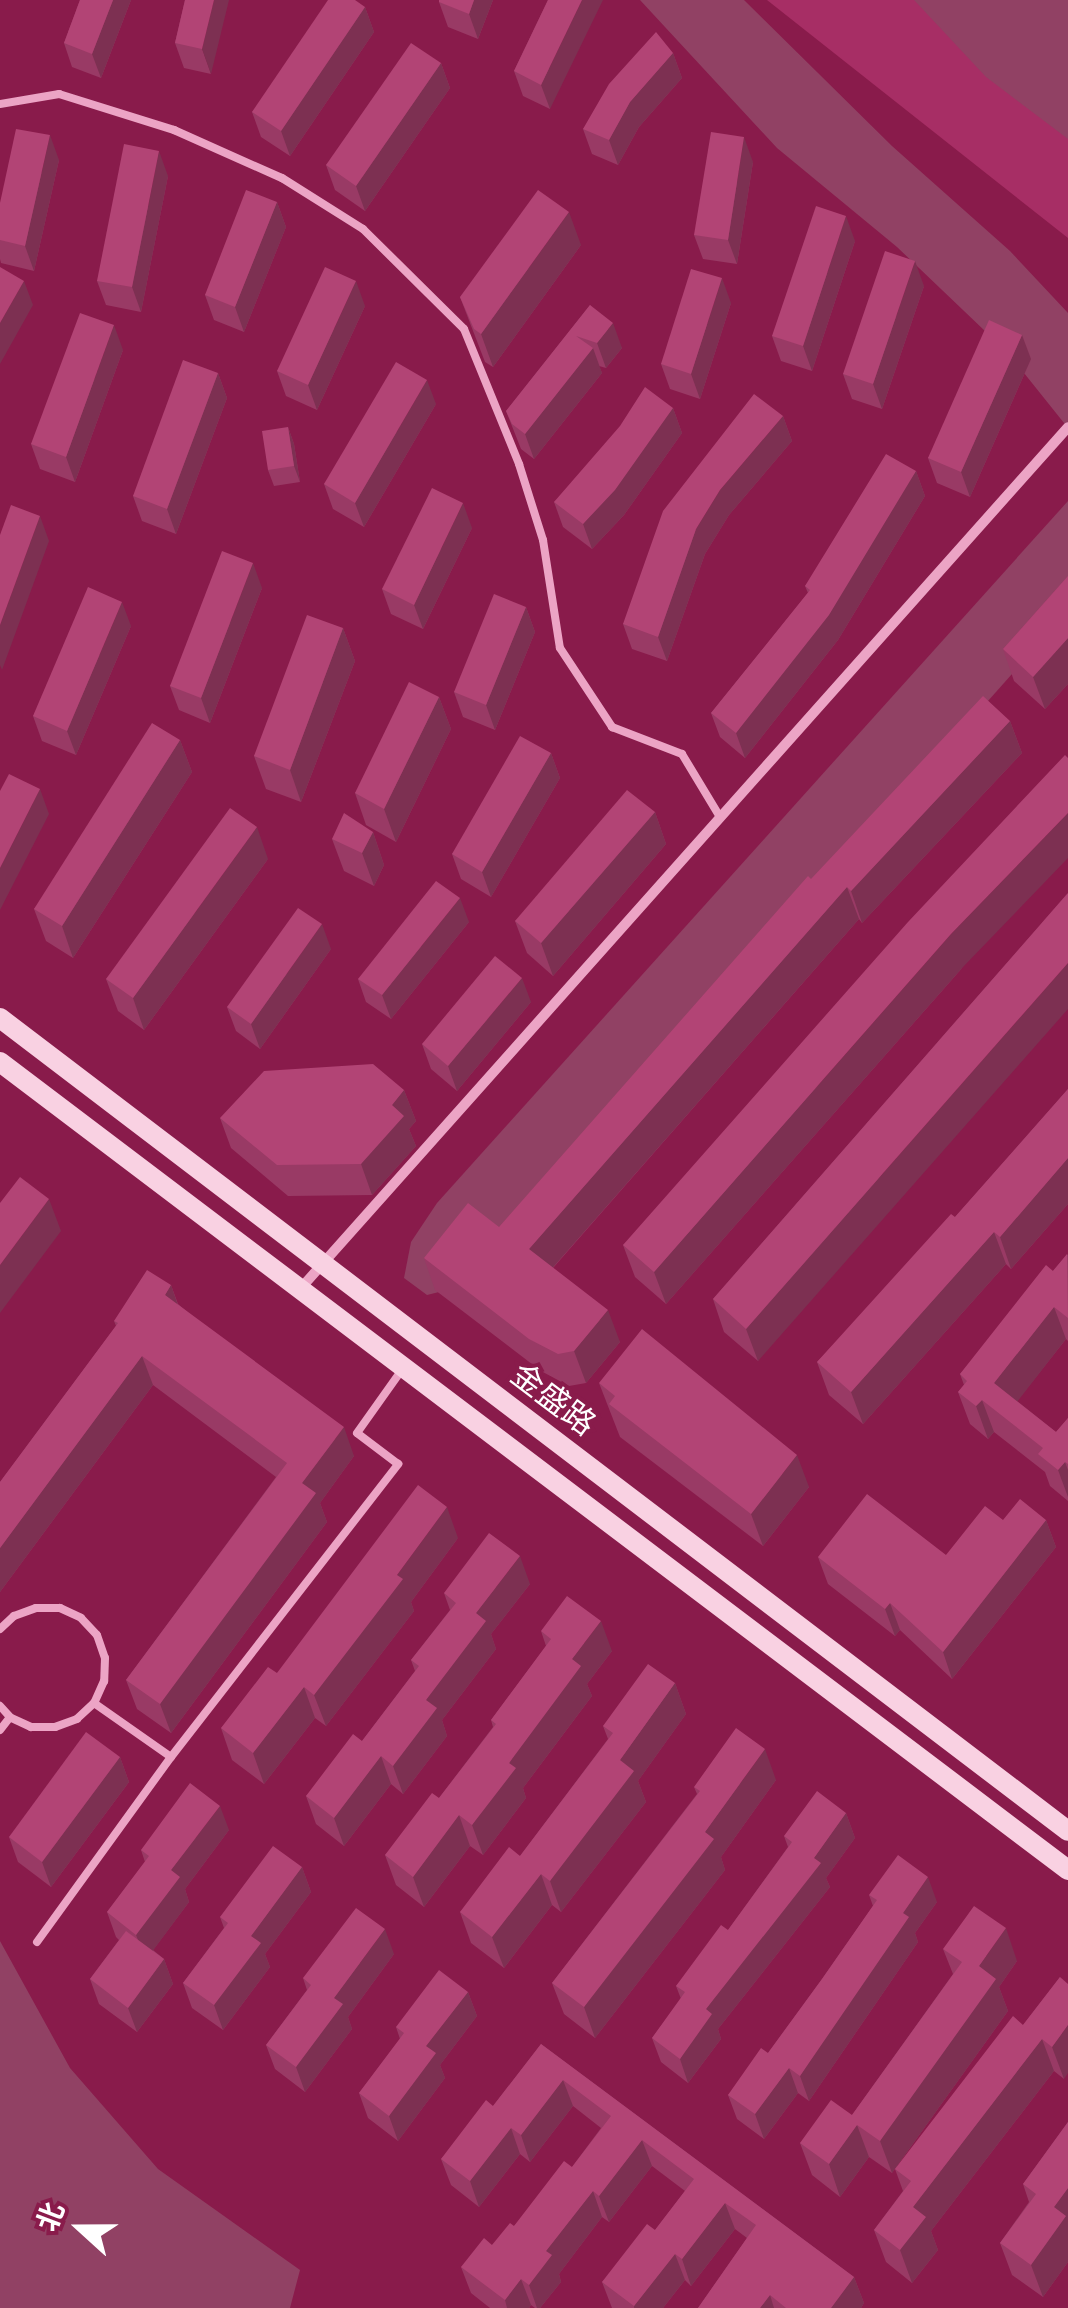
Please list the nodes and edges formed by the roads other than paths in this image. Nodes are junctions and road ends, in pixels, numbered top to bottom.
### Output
1 (0, 104) edge
2 (1068, 427) edge
3 (720, 818) junction
4 (0, 1018) edge
5 (0, 1062) edge
6 (323, 1264) junction
7 (302, 1288) junction
8 (405, 1366) junction
9 (0, 1628) edge
10 (94, 1703) junction
11 (0, 1706) edge
12 (10, 1717) junction
13 (0, 1730) edge
14 (171, 1757) junction
15 (1068, 1831) edge
16 (1068, 1870) edge
17 (37, 1942) dead end

1 - 3 lane
2 - 3 street
3 - 6 street
4 - 6 street, 金盛路
5 - 7 street, 金盛路
6 - 7 street
6 - 15 street, 金盛路
7 - 8 street, 金盛路
8 - 14 lane
8 - 16 street, 金盛路
9 - 10 lane
10 - 12 lane
10 - 14 lane
11 - 12 lane
12 - 13 lane
14 - 17 lane

